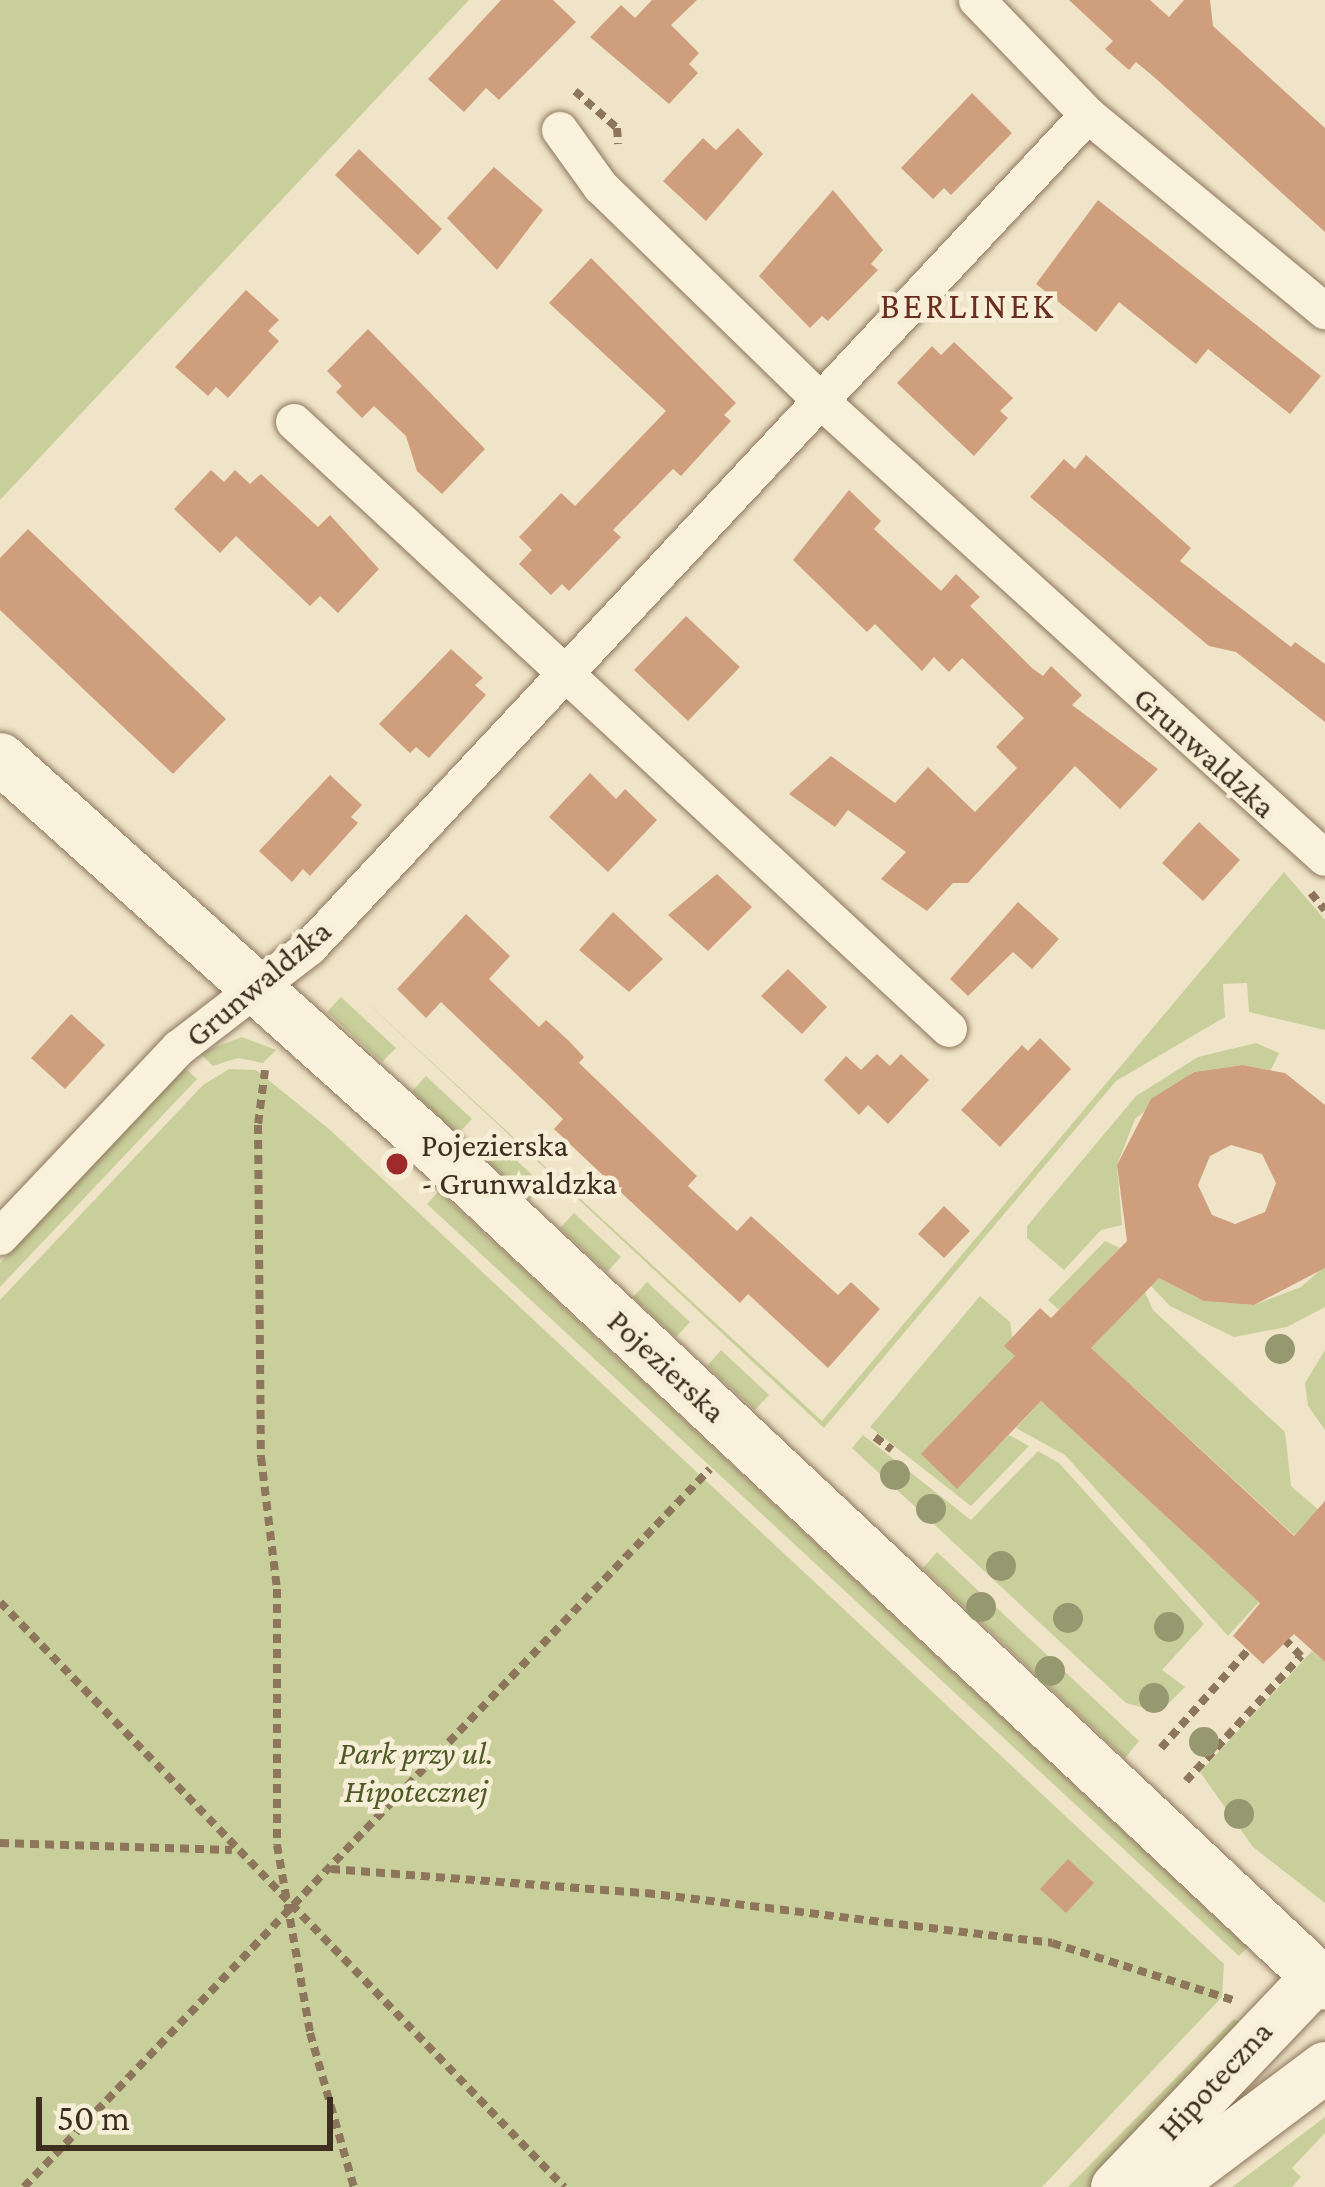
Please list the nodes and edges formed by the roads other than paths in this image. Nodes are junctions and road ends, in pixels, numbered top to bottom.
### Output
1 (977, 0) edge
2 (1088, 115) junction
3 (560, 130) dead end
4 (1325, 311) edge
5 (821, 401) junction
6 (294, 422) dead end
7 (566, 676) junction
8 (0, 758) edge
9 (1325, 858) edge
10 (255, 990) junction
11 (949, 1029) dead end
12 (0, 1237) edge
13 (1322, 1977) edge
14 (1325, 2067) edge
15 (1116, 2187) edge
16 (1165, 2187) edge

1 - 2 street
2 - 4 street
2 - 5 street, Grunwaldzka
3 - 5 street, Grunwaldzka
5 - 7 street, Grunwaldzka
5 - 9 street, Grunwaldzka
6 - 7 street
7 - 10 street, Grunwaldzka
7 - 11 street
8 - 10 street, Pojezierska
10 - 12 street, Grunwaldzka
10 - 13 street, Pojezierska
13 - 15 street, Hipoteczna
14 - 16 street, Hipoteczna

